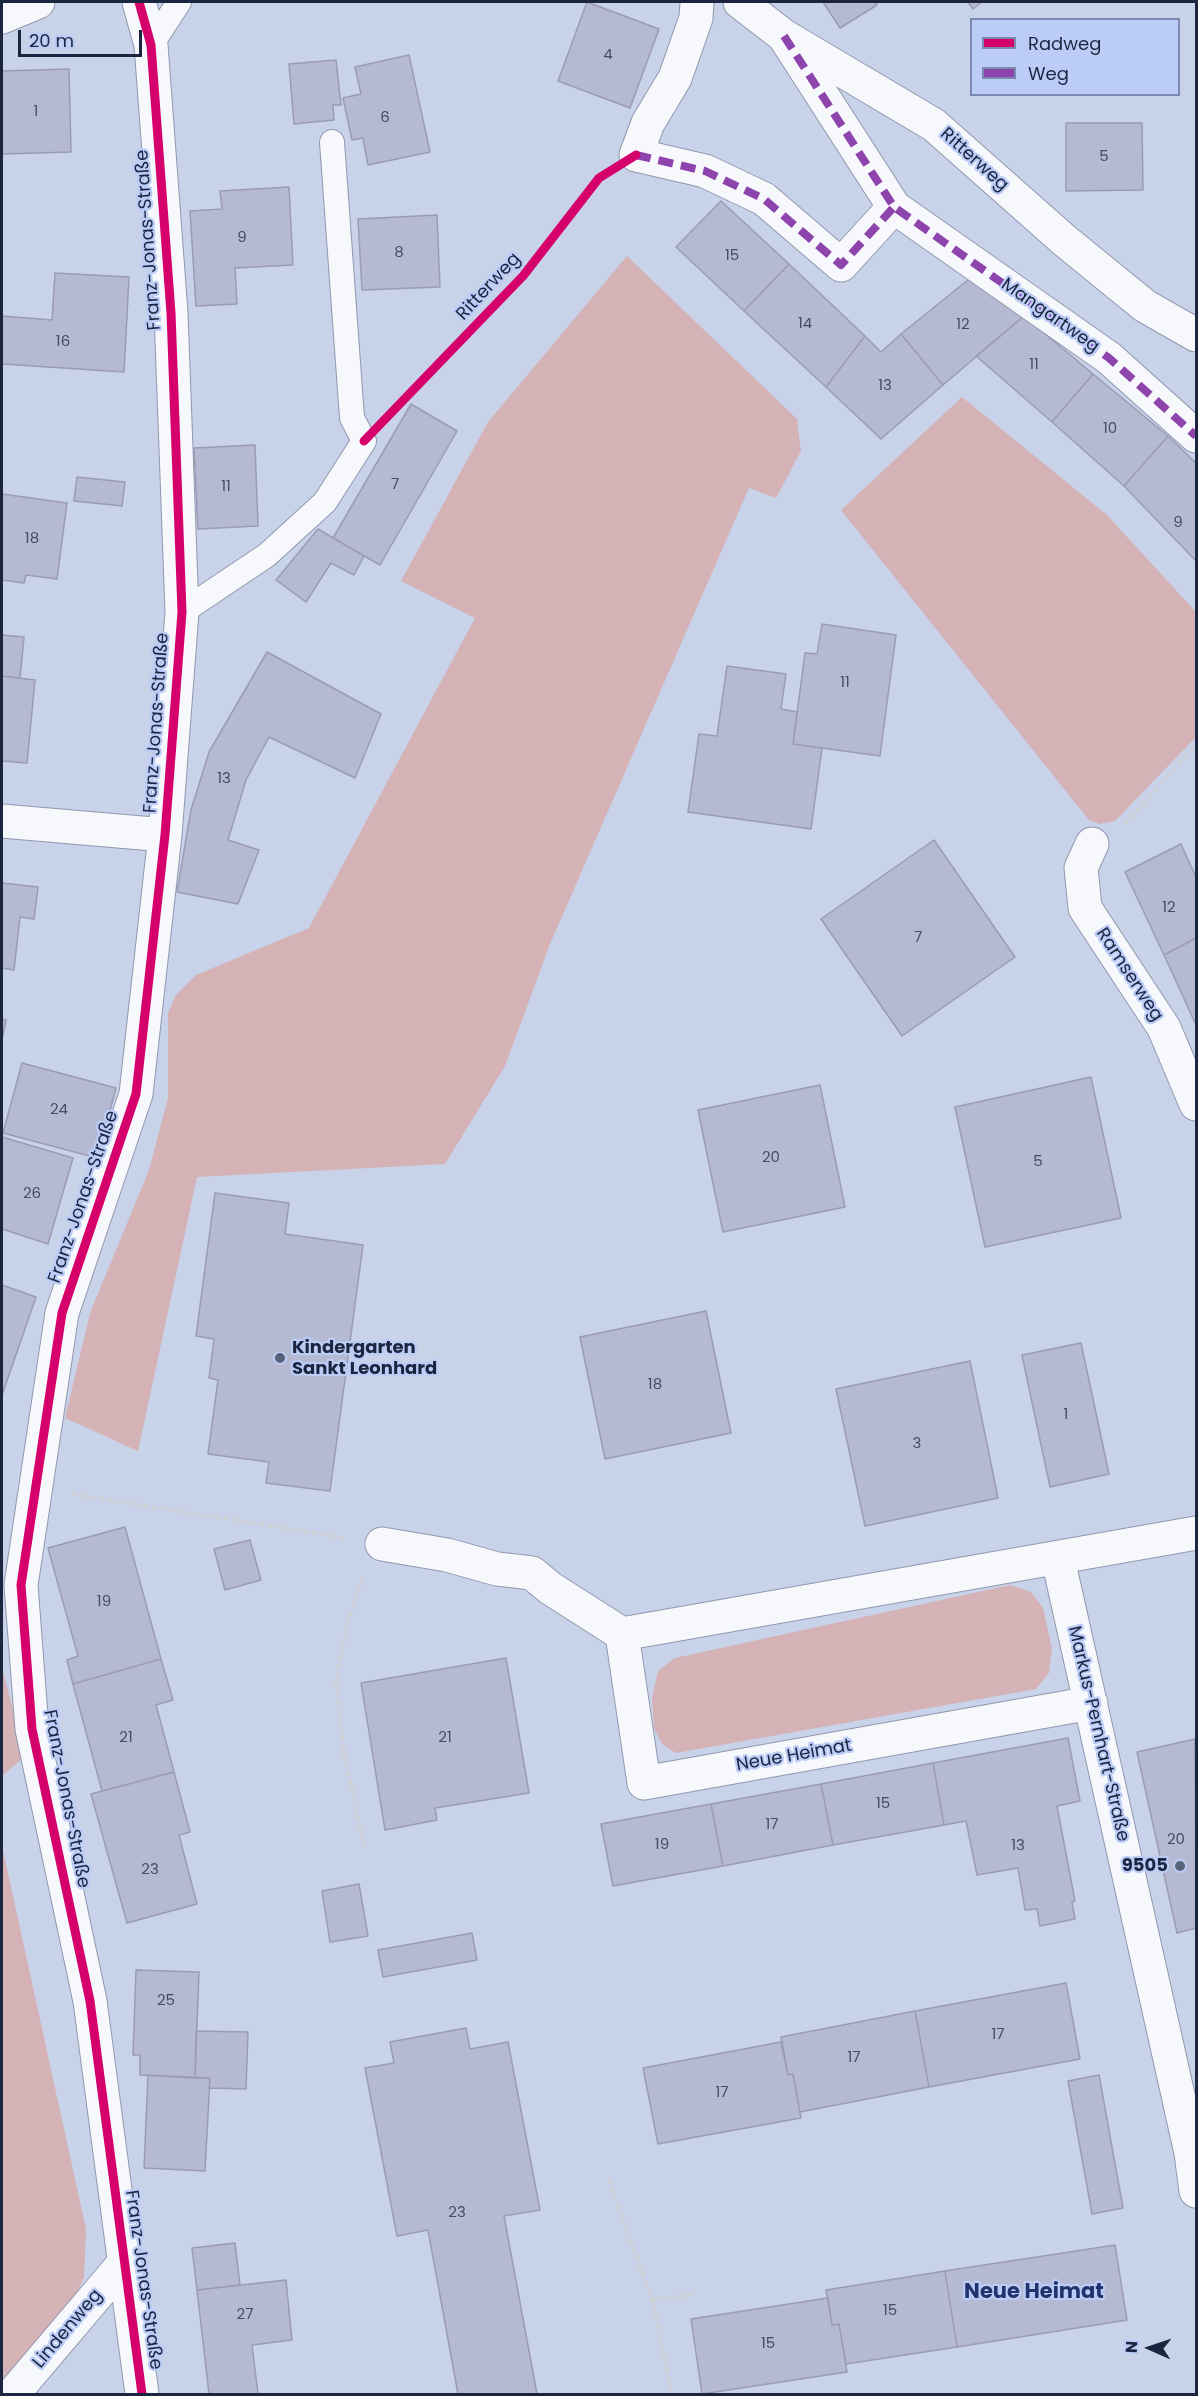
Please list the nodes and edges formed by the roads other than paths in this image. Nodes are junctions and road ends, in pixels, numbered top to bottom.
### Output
1 (38, 2) edge
2 (139, 2) edge
3 (179, 2) edge
4 (697, 2) edge
5 (740, 2) edge
6 (2, 17) edge
7 (784, 36) junction
8 (151, 45) junction
9 (332, 142) dead end
10 (894, 207) junction
11 (1197, 335) edge
12 (1197, 436) edge
13 (182, 612) junction
14 (2, 821) edge
15 (165, 835) junction
16 (1092, 844) road end
17 (1197, 1104) edge
18 (1197, 1533) edge
19 (382, 1544) road end
20 (1058, 1559) junction
21 (11, 1574) edge
22 (622, 1634) junction
23 (1091, 1703) junction
24 (1194, 2152) edge
25 (1197, 2191) edge
26 (124, 2263) junction
27 (13, 2394) edge
28 (142, 2394) edge

1 - 6 street
2 - 8 street, Franz-Jonas-Straße
3 - 8 lane
4 - 10 street
5 - 7 street, Ritterweg
7 - 10 street, Mangartweg
7 - 11 street, Ritterweg
8 - 13 street, Franz-Jonas-Straße
9 - 13 lane
10 - 12 street, Mangartweg
13 - 15 street, Franz-Jonas-Straße
14 - 15 street
15 - 21 street, Franz-Jonas-Straße
16 - 17 street, Ramserweg
18 - 20 street
19 - 22 street
20 - 22 street
20 - 23 street, Markus-Pernhart-Straße
21 - 26 street, Franz-Jonas-Straße
22 - 23 street, Neue Heimat
23 - 24 street, Markus-Pernhart-Straße
24 - 25 street, Markus-Pernhart-Straße
26 - 27 street, Lindenweg
26 - 28 street, Franz-Jonas-Straße

